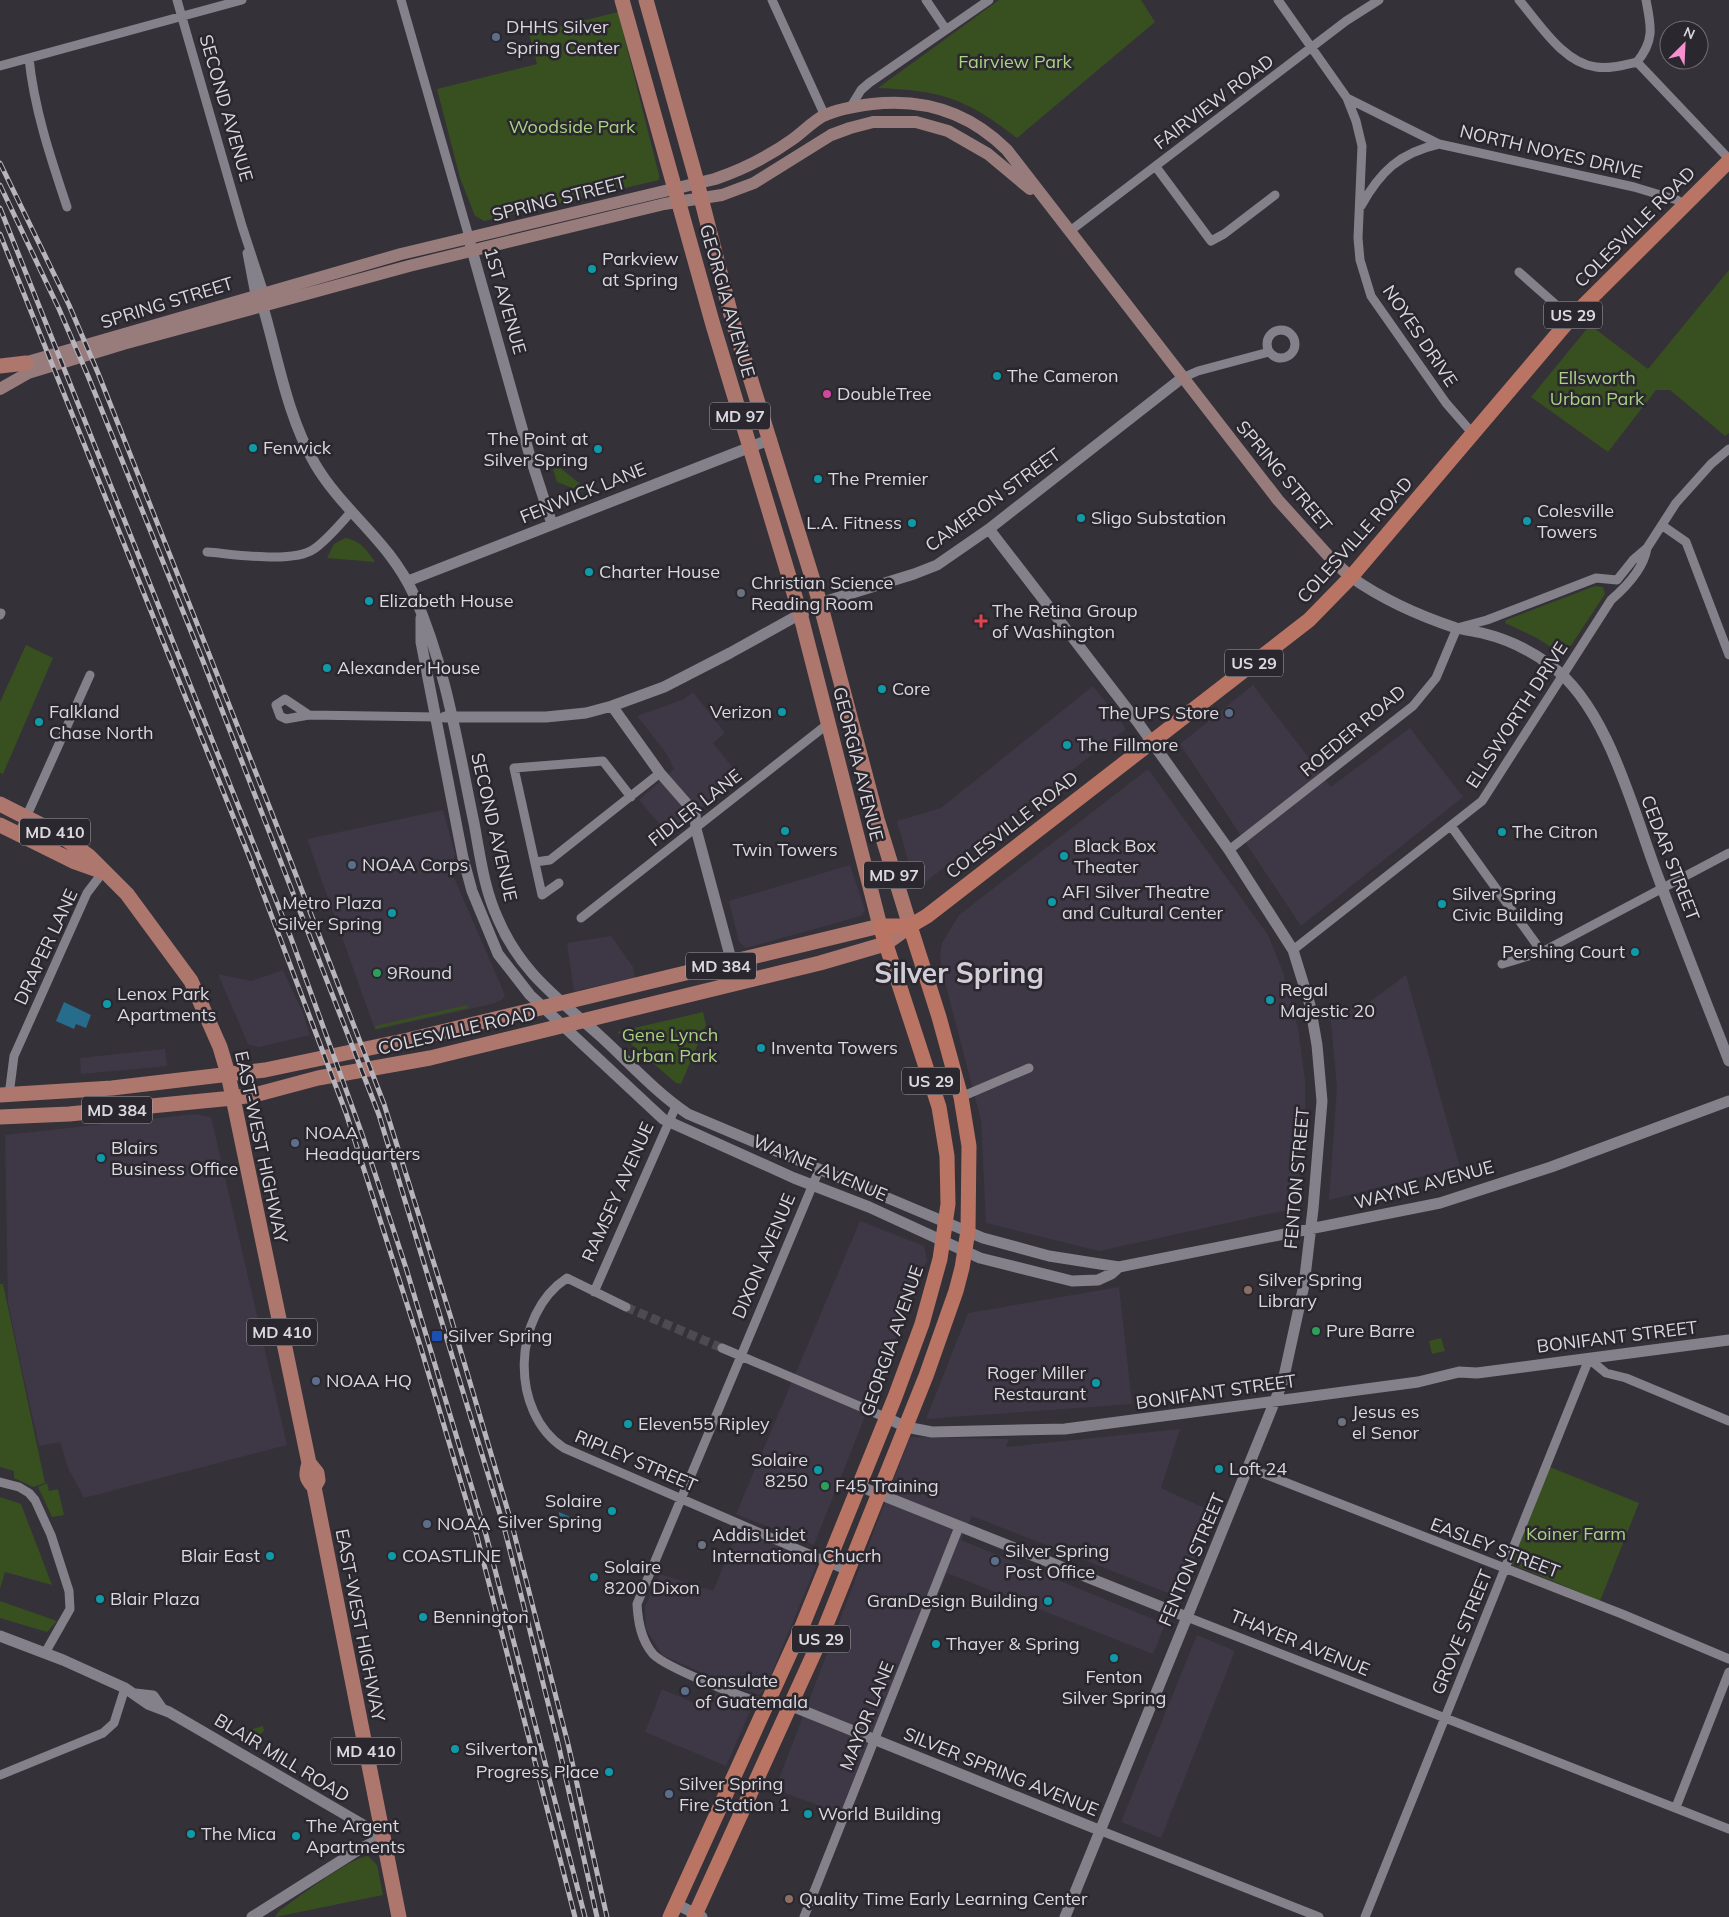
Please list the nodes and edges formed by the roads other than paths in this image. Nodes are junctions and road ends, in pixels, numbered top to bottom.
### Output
1 (177, 0) edge
2 (242, 0) edge
3 (401, 0) edge
4 (622, 0) edge
5 (646, 0) edge
6 (772, 0) edge
7 (926, 0) edge
8 (989, 0) edge
9 (1278, 0) edge
10 (1379, 0) edge
11 (1519, 0) edge
12 (1646, 0) edge
13 (182, 16) junction
14 (945, 28) junction
15 (1311, 48) junction
16 (29, 58) junction
17 (1637, 62) junction
18 (0, 66) edge
19 (1348, 98) junction
20 (850, 108) junction
21 (825, 116) junction
22 (1439, 144) junction
23 (1729, 160) edge
24 (1156, 167) junction
25 (697, 182) junction
26 (677, 195) junction
27 (1276, 195) dead end
28 (701, 198) junction
29 (1683, 204) junction
30 (67, 208) dead end
31 (1360, 209) junction
32 (1070, 231) junction
33 (469, 237) junction
34 (472, 250) junction
35 (1519, 272) dead end
36 (260, 294) junction
37 (263, 307) junction
38 (1570, 318) junction
39 (121, 340) junction
40 (1270, 352) dead end
41 (0, 366) edge
42 (27, 368) junction
43 (0, 370) edge
44 (1182, 378) junction
45 (0, 389) edge
46 (1473, 434) junction
47 (771, 439) junction
48 (750, 447) junction
49 (1729, 449) edge
50 (352, 511) junction
51 (552, 524) junction
52 (1663, 526) junction
53 (989, 529) junction
54 (1647, 548) junction
55 (207, 552) dead end
56 (1351, 577) junction
57 (408, 581) junction
58 (820, 603) junction
59 (800, 612) junction
60 (421, 614) junction
61 (1457, 628) junction
62 (1729, 654) edge
63 (90, 675) dead end
64 (1563, 675) junction
65 (818, 682) junction
66 (612, 706) junction
67 (309, 715) dead end
68 (436, 717) junction
69 (451, 717) junction
70 (828, 723) junction
71 (1151, 741) junction
72 (860, 753) junction
73 (660, 773) junction
74 (631, 797) junction
75 (0, 804) edge
76 (472, 815) junction
77 (27, 816) junction
78 (457, 818) junction
79 (0, 825) edge
80 (1451, 826) junction
81 (696, 829) junction
82 (19, 833) junction
83 (1229, 850) junction
84 (1729, 853) edge
85 (535, 862) junction
86 (103, 872) junction
87 (559, 883) dead end
88 (1662, 889) junction
89 (582, 918) dead end
90 (880, 926) junction
91 (910, 926) junction
92 (885, 944) junction
93 (1293, 950) junction
94 (1542, 952) junction
95 (732, 964) junction
96 (1502, 964) dead end
97 (561, 1003) junction
98 (542, 1007) junction
99 (582, 1021) junction
100 (563, 1026) junction
101 (1729, 1061) edge
102 (1029, 1068) dead end
103 (228, 1074) junction
104 (4, 1095) edge
105 (961, 1097) junction
106 (233, 1098) junction
107 (1729, 1101) edge
108 (676, 1106) junction
109 (0, 1117) edge
110 (668, 1123) junction
111 (819, 1170) junction
112 (812, 1184) junction
113 (945, 1223) junction
114 (1310, 1230) junction
115 (968, 1231) junction
116 (943, 1241) junction
117 (964, 1251) junction
118 (1119, 1267) junction
119 (594, 1292) junction
120 (626, 1307) tunnel mouth
121 (1729, 1340) edge
122 (722, 1348) tunnel mouth
123 (740, 1355) junction
124 (1589, 1359) junction
125 (1276, 1400) junction
126 (887, 1418) junction
127 (1729, 1421) edge
128 (906, 1427) junction
129 (1249, 1468) junction
130 (0, 1482) edge
131 (859, 1486) junction
132 (879, 1494) junction
133 (682, 1498) junction
134 (959, 1528) junction
135 (828, 1562) junction
136 (1504, 1569) junction
137 (848, 1571) junction
138 (1187, 1618) junction
139 (0, 1636) edge
140 (45, 1653) junction
141 (1729, 1659) edge
142 (1729, 1672) edge
143 (129, 1691) junction
144 (766, 1704) junction
145 (789, 1705) junction
146 (1444, 1719) junction
147 (875, 1740) junction
148 (0, 1775) edge
149 (1676, 1808) junction
150 (714, 1818) junction
151 (734, 1827) junction
152 (1729, 1829) edge
153 (1099, 1830) junction
154 (384, 1838) junction
155 (673, 1910) edge
156 (259, 1915) edge
157 (697, 1916) edge
158 (399, 1917) edge
159 (804, 1917) edge
160 (1065, 1917) edge
161 (1318, 1917) edge
162 (1365, 1917) edge

1 - 13 street, SECOND AVENUE
2 - 13 street
3 - 33 street, 1ST AVENUE
4 - 26 main road, GEORGIA AVENUE / MD 97
5 - 25 main road, GEORGIA AVENUE / MD 97
6 - 21 street
7 - 14 street
8 - 14 street
9 - 15 street, NOYES DRIVE
10 - 15 street, FAIRVIEW ROAD
11 - 17 street
12 - 17 street
13 - 16 street
13 - 36 street, SECOND AVENUE
14 - 20 street
15 - 19 street, NOYES DRIVE
15 - 24 street, FAIRVIEW ROAD
16 - 18 street
16 - 30 street
17 - 23 street
19 - 22 street, NORTH NOYES DRIVE
19 - 31 street, NOYES DRIVE
20 - 21 main road, SPRING STREET
20 - 32 main road, SPRING STREET
21 - 25 main road, SPRING STREET
22 - 29 street, NORTH NOYES DRIVE
22 - 31 street, NORTH NOYES DRIVE
23 - 29 highway, COLESVILLE ROAD / US 29
24 - 27 street
24 - 32 street, FAIRVIEW ROAD
25 - 26 main road, SPRING STREET
25 - 28 main road, GEORGIA AVENUE / MD 97
26 - 28 main road, SPRING STREET
26 - 33 main road, SPRING STREET
26 - 34 main road, SPRING STREET
26 - 48 main road, GEORGIA AVENUE / MD 97
28 - 32 main road, SPRING STREET
28 - 47 main road, GEORGIA AVENUE / MD 97
29 - 38 highway, COLESVILLE ROAD / US 29
31 - 46 street, NOYES DRIVE
32 - 44 main road, SPRING STREET
33 - 34 street, 1ST AVENUE
33 - 36 main road, SPRING STREET
34 - 37 main road, SPRING STREET
34 - 51 street, 1ST AVENUE
35 - 38 street
36 - 37 street, SECOND AVENUE
36 - 39 main road, SPRING STREET
37 - 39 main road, SPRING STREET
37 - 50 street, SECOND AVENUE
38 - 46 highway, COLESVILLE ROAD / US 29
39 - 42 main road, SPRING STREET
40 - 44 street, CAMERON STREET
41 - 42 main road
42 - 43 main road, SPRING STREET
42 - 45 main road, SPRING STREET
44 - 53 street, CAMERON STREET
44 - 56 main road, SPRING STREET
46 - 56 highway, COLESVILLE ROAD / US 29
47 - 48 street, FENWICK LANE
47 - 58 main road, GEORGIA AVENUE / MD 97
48 - 51 street, FENWICK LANE
48 - 59 main road, GEORGIA AVENUE / MD 97
49 - 52 street, ELLSWORTH DRIVE
50 - 55 street
50 - 57 street, SECOND AVENUE
51 - 57 street, FENWICK LANE
52 - 54 street, ELLSWORTH DRIVE
52 - 62 street
53 - 58 street, CAMERON STREET
53 - 71 street, FENTON STREET
54 - 61 street, ELLSWORTH DRIVE
54 - 64 street, ELLSWORTH DRIVE
56 - 61 street, SPRING STREET
56 - 71 highway, COLESVILLE ROAD / US 29
57 - 60 street, SECOND AVENUE
58 - 59 street, CAMERON STREET
58 - 72 main road, GEORGIA AVENUE / MD 97
59 - 65 main road, GEORGIA AVENUE / MD 97
59 - 66 street, CAMERON STREET
60 - 68 street, SECOND AVENUE
60 - 69 street, SECOND AVENUE
61 - 64 street, SPRING STREET
61 - 83 street, ROEDER ROAD
63 - 77 street
64 - 80 street, ELLSWORTH DRIVE
64 - 88 street, CEDAR STREET
65 - 70 main road, GEORGIA AVENUE / MD 97
65 - 72 main road, MD 97
66 - 69 street, CAMERON STREET
66 - 73 street
67 - 68 street
68 - 69 street, CAMERON STREET
68 - 78 street, SECOND AVENUE
69 - 76 street, SECOND AVENUE
70 - 81 street, FIDLER LANE
70 - 90 main road, GEORGIA AVENUE / MD 97
71 - 83 street, FENTON STREET
71 - 91 highway, COLESVILLE ROAD / US 29
72 - 91 main road, GEORGIA AVENUE / MD 97
73 - 74 street
73 - 81 street
74 - 85 street
74 - 85 street
75 - 77 main road, EAST-WEST HIGHWAY / MD 410
76 - 78 street
76 - 97 street, SECOND AVENUE
77 - 82 street
77 - 86 main road, EAST-WEST HIGHWAY / MD 410
78 - 98 street, SECOND AVENUE
79 - 82 main road, EAST-WEST HIGHWAY / MD 410
80 - 93 street, ELLSWORTH DRIVE
80 - 94 street
81 - 89 street, FIDLER LANE
81 - 95 street
82 - 86 main road, EAST-WEST HIGHWAY / MD 410
83 - 93 street, FENTON STREET
84 - 88 street
85 - 87 street
86 - 103 main road, EAST-WEST HIGHWAY / MD 410
86 - 104 street, DRAPER LANE
88 - 94 street
88 - 101 street, CEDAR STREET
90 - 91 highway, COLESVILLE ROAD
90 - 92 highway, GEORGIA AVENUE / US 29
90 - 95 main road, COLESVILLE ROAD / MD 384
91 - 92 main road, COLESVILLE ROAD / MD 384
91 - 105 highway, GEORGIA AVENUE / US 29
92 - 99 main road, COLESVILLE ROAD / MD 384
92 - 113 highway, GEORGIA AVENUE / US 29
93 - 114 street, FENTON STREET
94 - 96 street
95 - 97 main road, COLESVILLE ROAD / MD 384
97 - 98 main road, COLESVILLE ROAD / MD 384
97 - 99 street, SECOND AVENUE
98 - 100 street, WAYNE AVENUE
98 - 103 main road, COLESVILLE ROAD / MD 384
99 - 100 main road, COLESVILLE ROAD / MD 384
99 - 108 street, WAYNE AVENUE
100 - 106 main road, COLESVILLE ROAD / MD 384
100 - 110 street, WAYNE AVENUE
102 - 105 street
103 - 104 main road, COLESVILLE ROAD / MD 384
103 - 106 main road, EAST-WEST HIGHWAY / MD 410
105 - 115 highway, GEORGIA AVENUE / US 29
106 - 109 main road, COLESVILLE ROAD / MD 384
106 - 154 main road, EAST-WEST HIGHWAY / MD 410
107 - 114 street, WAYNE AVENUE
108 - 110 street, RAMSEY AVENUE
108 - 111 street, WAYNE AVENUE
110 - 112 street, WAYNE AVENUE
110 - 119 street, RAMSEY AVENUE
111 - 112 street, DIXON AVENUE
111 - 113 street, WAYNE AVENUE
112 - 116 street, WAYNE AVENUE
112 - 123 street, DIXON AVENUE
113 - 115 street, WAYNE AVENUE
113 - 116 highway, GEORGIA AVENUE / US 29
114 - 118 street, WAYNE AVENUE
114 - 125 street, FENTON STREET
115 - 117 highway, GEORGIA AVENUE / US 29
115 - 118 street, WAYNE AVENUE
116 - 117 street, WAYNE AVENUE
116 - 126 highway, GEORGIA AVENUE / US 29
117 - 118 street, WAYNE AVENUE
117 - 128 highway, GEORGIA AVENUE / US 29
119 - 120 street
119 - 133 street, RIPLEY STREET
121 - 124 street, BONIFANT STREET
122 - 123 street, BONIFANT STREET
123 - 126 street, BONIFANT STREET
123 - 133 street, DIXON AVENUE
124 - 125 street, BONIFANT STREET
124 - 127 street
124 - 136 street, GROVE STREET
125 - 128 street, BONIFANT STREET
125 - 129 street, FENTON STREET
126 - 128 street, BONIFANT STREET
126 - 131 highway, GEORGIA AVENUE / US 29
128 - 132 highway, GEORGIA AVENUE / US 29
129 - 136 street, EASLEY STREET
129 - 138 street, FENTON STREET
130 - 140 street
131 - 132 street, THAYER AVENUE
131 - 135 highway, GEORGIA AVENUE / US 29
132 - 134 street, THAYER AVENUE
132 - 137 highway, GEORGIA AVENUE / US 29
133 - 135 street, RIPLEY STREET
133 - 144 street, SILVER SPRING AVENUE
134 - 138 street, THAYER AVENUE
134 - 147 street, MAYOR LANE
135 - 137 street, RIPLEY STREET
135 - 144 highway, GEORGIA AVENUE / US 29
136 - 141 street, EASLEY STREET
136 - 146 street, GROVE STREET
137 - 145 highway, GEORGIA AVENUE / US 29
138 - 146 street, THAYER AVENUE
138 - 153 street, FENTON STREET
139 - 140 street, BLAIR MILL ROAD
140 - 143 street, BLAIR MILL ROAD
142 - 149 street
143 - 148 street
143 - 154 street, BLAIR MILL ROAD
144 - 145 street, SILVER SPRING AVENUE
144 - 150 highway, GEORGIA AVENUE / US 29
145 - 147 street, SILVER SPRING AVENUE
145 - 151 highway, GEORGIA AVENUE / US 29
146 - 149 street, THAYER AVENUE
146 - 162 street, GROVE STREET
147 - 153 street, SILVER SPRING AVENUE
147 - 159 street, MAYOR LANE
149 - 152 street, THAYER AVENUE
150 - 151 highway
150 - 155 highway, GEORGIA AVENUE / US 29
151 - 157 highway, GEORGIA AVENUE / US 29
153 - 160 street, FENTON STREET
153 - 161 street, SILVER SPRING AVENUE
154 - 156 street
154 - 158 main road, EAST-WEST HIGHWAY / MD 410
155 - 157 street

